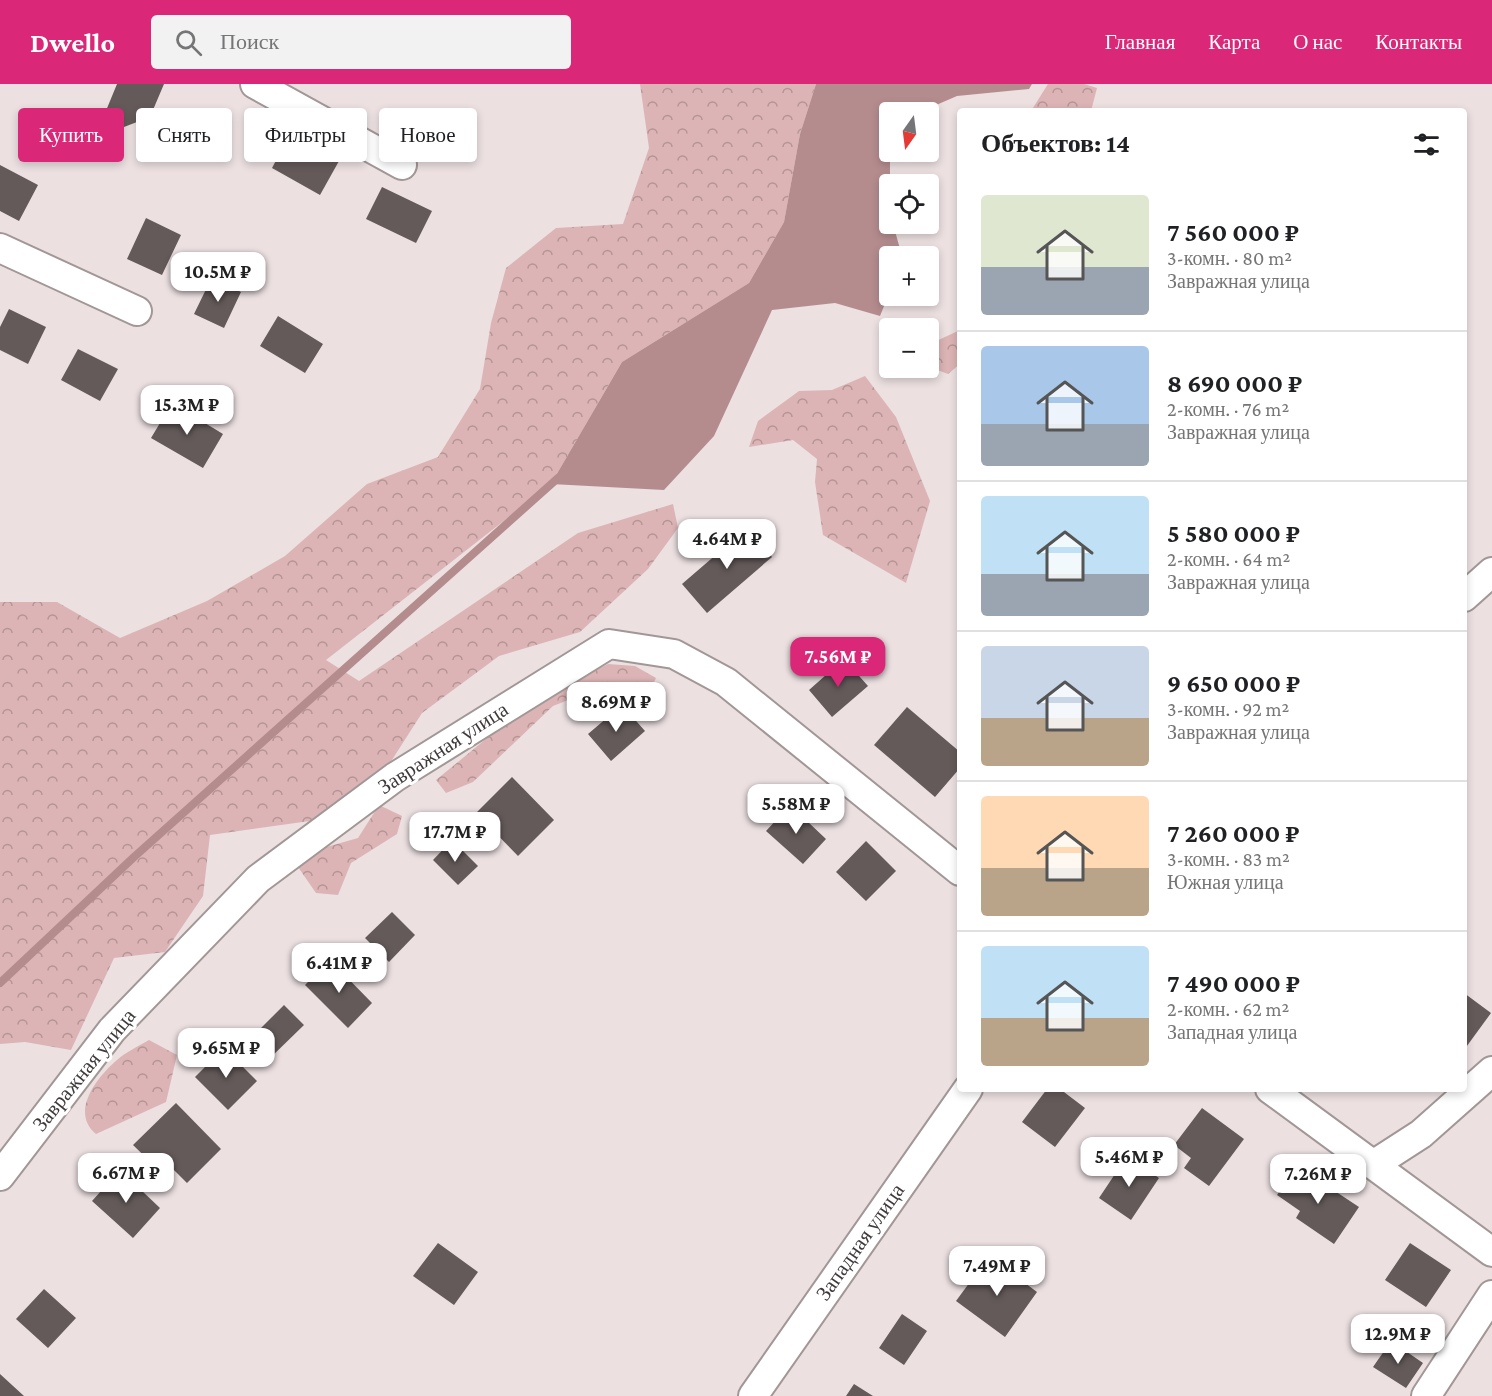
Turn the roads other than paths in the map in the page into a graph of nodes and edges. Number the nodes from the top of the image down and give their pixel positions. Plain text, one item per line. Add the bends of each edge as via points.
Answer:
1 (255, 84) edge
2 (402, 165) dead end
3 (0, 248) edge
4 (137, 311) dead end
5 (1492, 572) edge
6 (1467, 594) edge
7 (957, 868) edge
8 (1492, 1071) edge
9 (966, 1092) edge
10 (1274, 1092) edge
11 (1373, 1165) junction
12 (0, 1176) edge
13 (1492, 1252) edge
14 (1492, 1295) edge
15 (753, 1396) edge
16 (1426, 1396) edge

1 - 2 street
3 - 4 street
5 - 6 street
7 - 12 street, Завражная улица via 726,682 674,654 609,644 395,777 258,879 112,1030
8 - 11 street via 1421,1134
9 - 15 street, Западная улица
10 - 11 street
11 - 13 street
14 - 16 street

